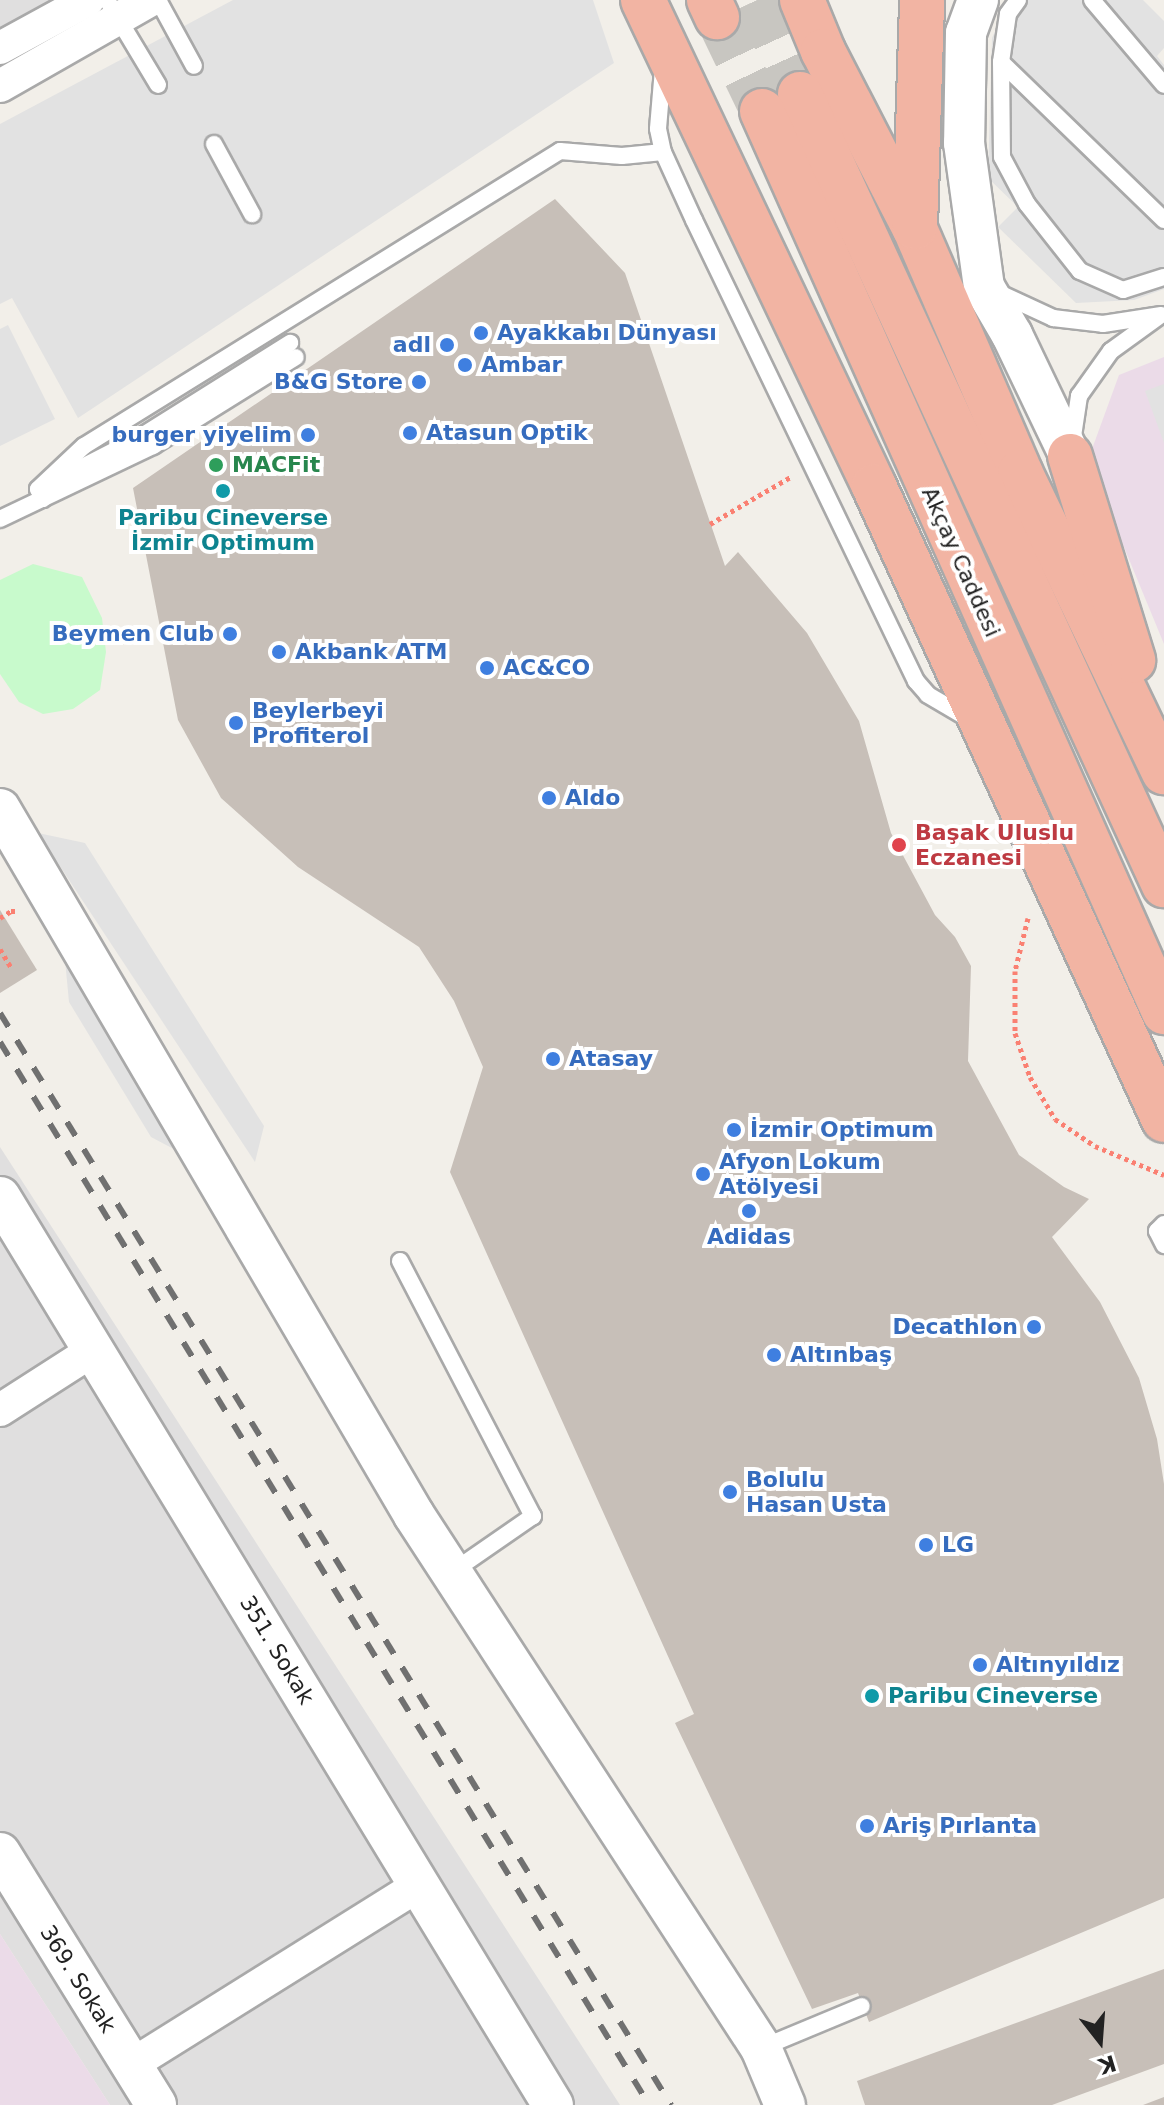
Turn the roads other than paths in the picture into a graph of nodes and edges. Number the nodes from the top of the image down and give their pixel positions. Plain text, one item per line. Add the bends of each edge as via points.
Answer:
1 (88, 0) edge
2 (151, 0) edge
3 (158, 0) edge
4 (643, 0) edge
5 (922, 0) edge
6 (978, 0) edge
7 (1018, 0) edge
8 (1092, 0) edge
9 (806, 3) edge
10 (113, 8) edge
11 (0, 48) edge
12 (666, 55) junction
13 (1001, 62) junction
14 (194, 66) dead end
15 (1164, 84) edge
16 (158, 85) dead end
17 (0, 86) edge
18 (214, 144) dead end
19 (663, 152) junction
20 (252, 214) dead end
21 (1164, 220) edge
22 (915, 229) junction
23 (1164, 277) edge
24 (965, 294) junction
25 (1162, 315) edge
26 (293, 350) dead end
27 (1070, 456) junction
28 (40, 494) junction
29 (0, 507) edge
30 (0, 519) edge
31 (982, 724) junction
32 (1160, 764) edge
33 (0, 809) edge
34 (1164, 885) edge
35 (1164, 1012) edge
36 (1164, 1120) edge
37 (0, 1197) edge
38 (1164, 1224) edge
39 (1164, 1245) edge
40 (400, 1261) dead end
41 (95, 1349) junction
42 (0, 1410) edge
43 (452, 1572) junction
44 (0, 1853) edge
45 (419, 1885) junction
46 (862, 2006) dead end
47 (761, 2048) junction
48 (131, 2065) junction
49 (788, 2098) edge
50 (156, 2105) edge
51 (553, 2105) edge

1 - 11 street
2 - 10 street
3 - 14 lane
4 - 12 highway
5 - 22 highway
6 - 24 street via 966,33
7 - 13 lane via 1008,14
8 - 15 lane
9 - 22 highway via 823,51
10 - 16 lane
10 - 17 street
12 - 19 lane via 658,129
12 - 31 highway
13 - 21 lane
13 - 23 lane via 1002,157 1027,204 1080,271 1123,290
18 - 20 lane
19 - 28 lane via 622,156 560,151 84,446
19 - 31 lane via 916,681 946,707
22 - 24 highway
24 - 25 lane via 1053,318 1103,324
24 - 27 street via 1012,335
24 - 32 highway via 1020,472
25 - 27 lane via 1111,351 1079,396
26 - 28 lane via 153,446
27 - 32 highway via 1121,614
28 - 29 lane
28 - 30 lane
31 - 36 highway
33 - 43 street via 263,1262
34 - 35 highway, Akçay Caddesi via 781,102
37 - 41 street, 351. Sokak
38 - 39 lane via 1157,1231
40 - 43 lane via 533,1516
41 - 42 street
41 - 45 street, 351. Sokak
43 - 47 street
44 - 48 street, 369. Sokak
45 - 48 street
45 - 51 street, 351. Sokak
46 - 47 lane
47 - 49 street
48 - 50 street, 369. Sokak

